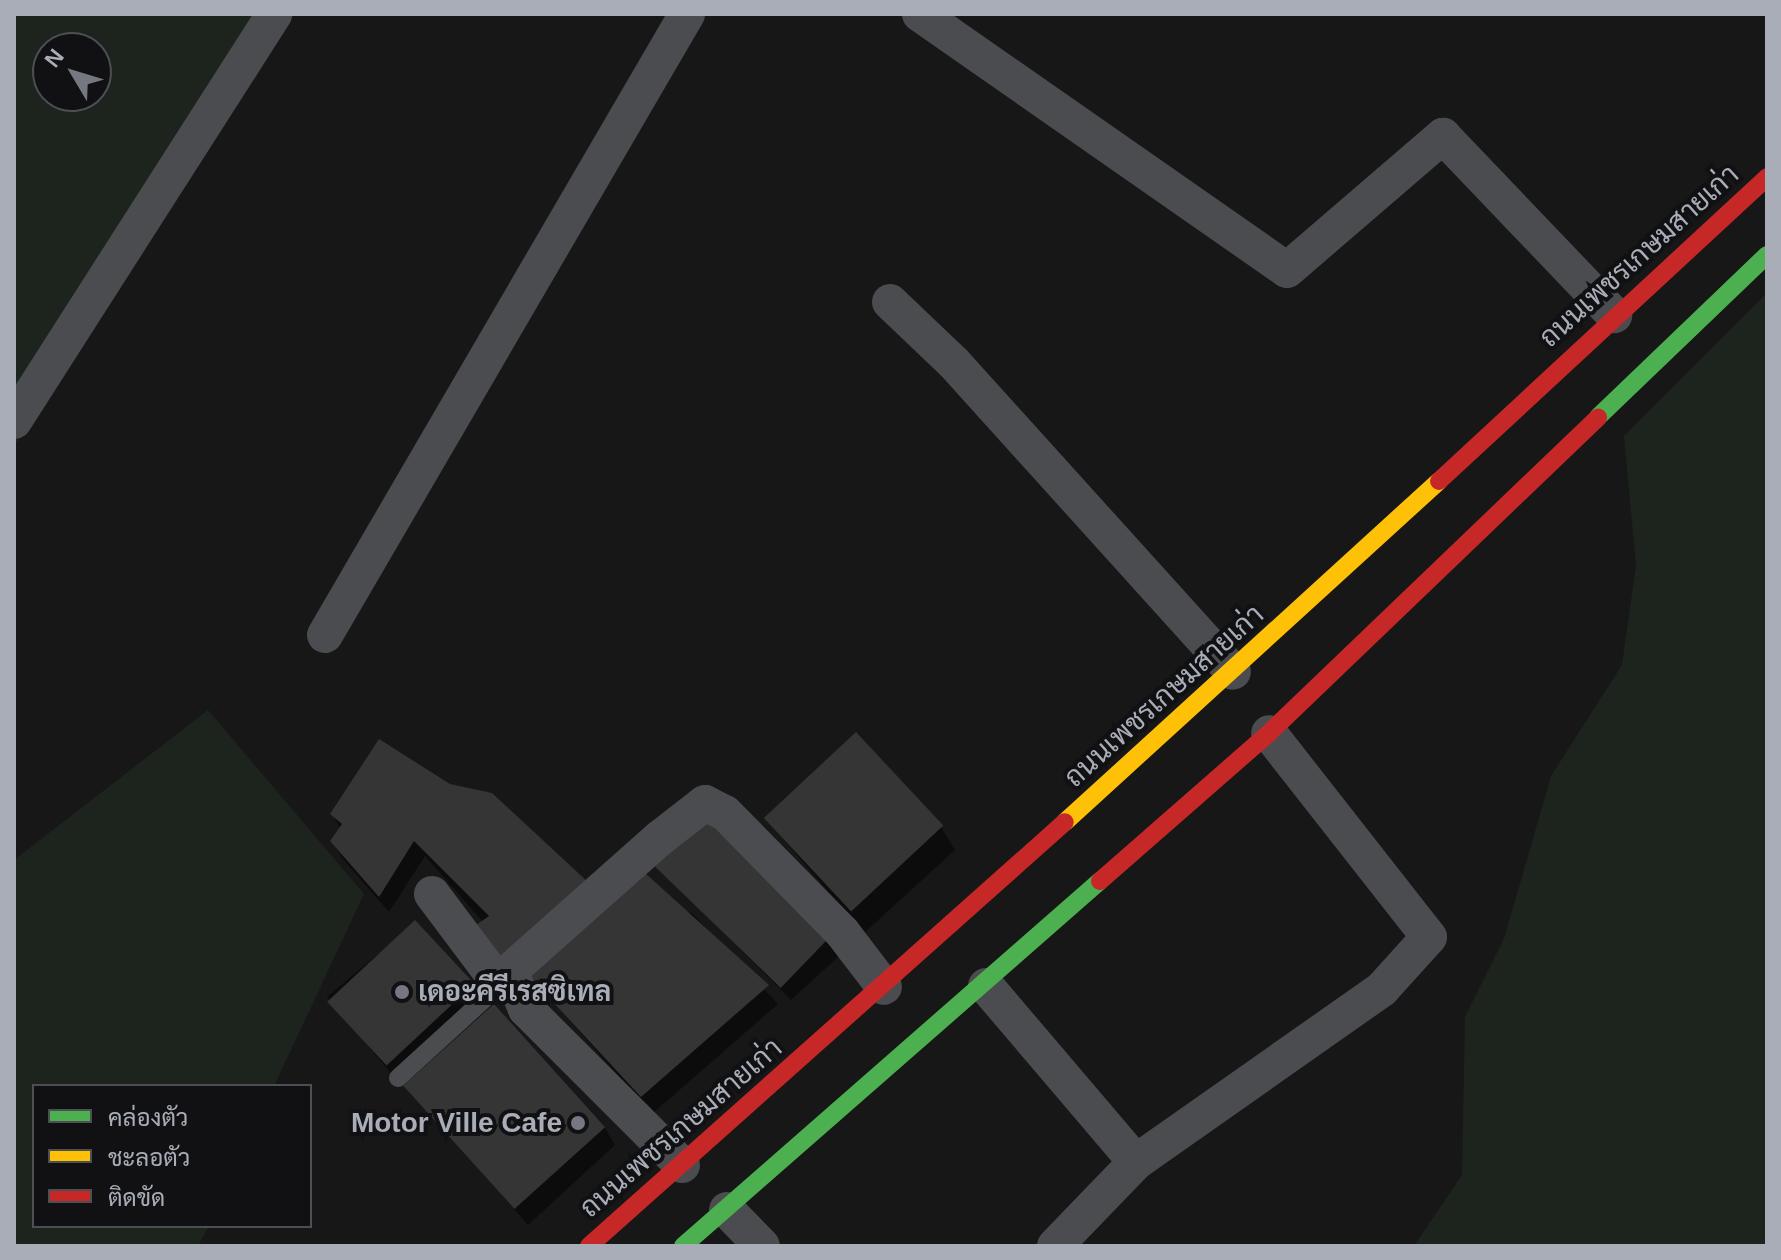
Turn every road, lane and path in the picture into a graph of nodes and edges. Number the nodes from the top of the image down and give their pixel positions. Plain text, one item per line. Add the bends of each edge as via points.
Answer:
1 (274, 14) edge
2 (687, 14) edge
3 (920, 14) edge
4 (1767, 177) edge
5 (1767, 255) edge
6 (890, 302) dead end
7 (1614, 315) junction
8 (14, 421) edge
9 (325, 635) dead end
10 (1233, 672) junction
11 (1269, 733) junction
12 (432, 894) dead end
13 (508, 984) junction
14 (986, 986) junction
15 (884, 987) junction
16 (398, 1078) dead end
17 (1136, 1162) junction
18 (682, 1165) junction
19 (727, 1210) junction
20 (589, 1246) edge
21 (683, 1246) edge
22 (762, 1246) edge
23 (1055, 1246) edge

1 - 8 street
2 - 9 street
3 - 7 street via 1287,270 1443,136
4 - 7 main road, ถนนเพชรเกษมสายเก่า
5 - 11 main road
6 - 10 street via 954,363
7 - 10 main road, ถนนเพชรเกษมสายเก่า
10 - 15 main road, ถนนเพชรเกษมสายเก่า
11 - 14 main road
11 - 17 street via 1429,937 1382,989
12 - 13 street
13 - 15 street via 510,971 705,803 725,813 842,932
13 - 16 lane
13 - 18 street
14 - 17 street
14 - 19 main road
15 - 18 main road, ถนนเพชรเกษมสายเก่า
17 - 23 street
18 - 20 main road, ถนนเพชรเกษมสายเก่า
19 - 21 main road
19 - 22 street

